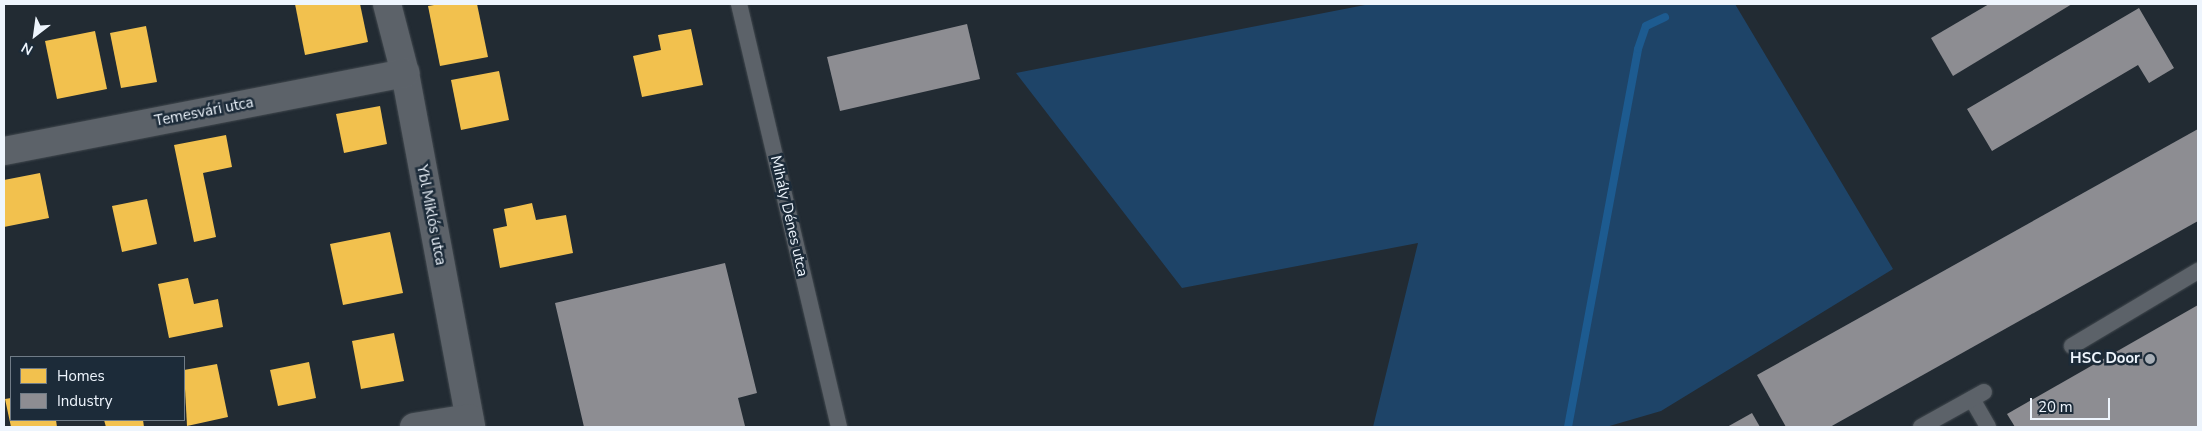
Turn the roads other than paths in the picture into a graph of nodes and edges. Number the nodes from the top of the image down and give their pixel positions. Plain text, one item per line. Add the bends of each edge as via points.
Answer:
1 (387, 4) edge
2 (738, 4) edge
3 (405, 73) junction
4 (4, 152) edge
5 (2198, 271) edge
6 (2072, 346) dead end
7 (470, 422) edge
8 (414, 427) edge
9 (839, 427) edge
10 (1921, 427) edge
11 (1988, 427) edge

1 - 3 street, Ybl Miklós utca
2 - 9 lane, Mihály Dénes utca
3 - 4 street, Temesvári utca
3 - 7 street, Ybl Miklós utca
5 - 6 lane
7 - 8 street
10 - 11 lane via 1978,395

